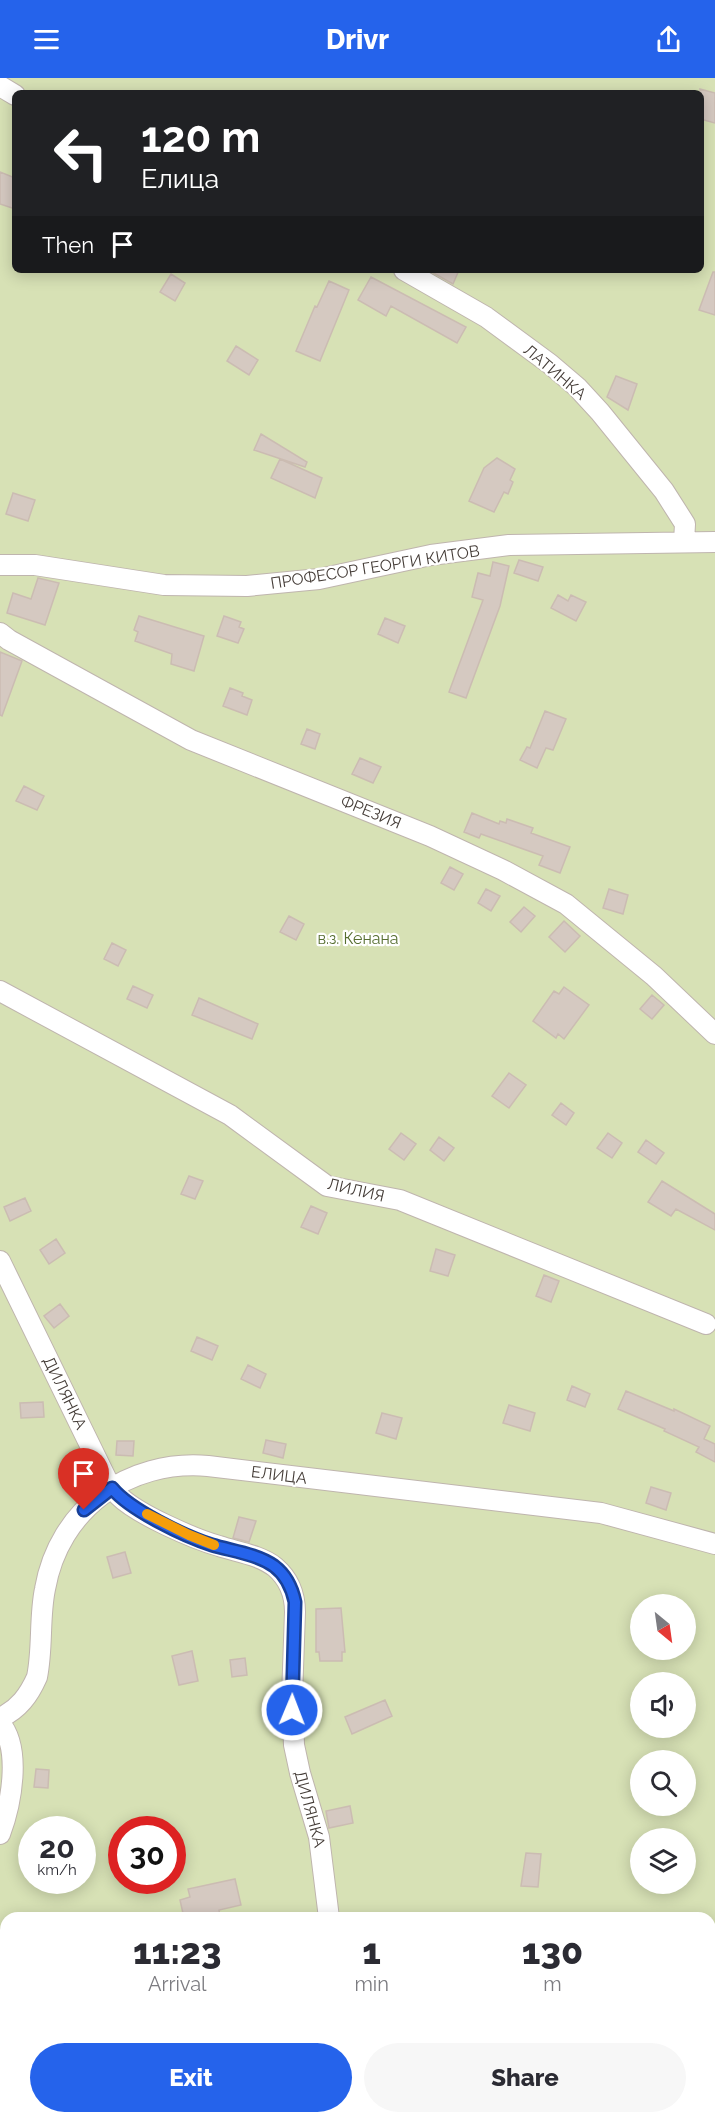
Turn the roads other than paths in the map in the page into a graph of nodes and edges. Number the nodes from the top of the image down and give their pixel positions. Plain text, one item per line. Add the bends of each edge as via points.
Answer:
1 (409, 273) edge
2 (684, 542) junction
3 (715, 542) edge
4 (0, 565) edge
5 (0, 633) edge
6 (0, 991) edge
7 (715, 1034) edge
8 (0, 1261) edge
9 (706, 1324) dead end
10 (112, 1488) junction
11 (715, 1544) edge
12 (0, 1718) edge
13 (0, 1723) edge
14 (0, 1834) edge
15 (328, 1912) edge

1 - 2 street, ЛАТИНКА via 486,317 577,387 664,491 685,524
2 - 3 street, ПРОФЕСОР ГЕОРГИ КИТОВ
2 - 4 street, ПРОФЕСОР ГЕОРГИ КИТОВ via 509,545 431,555 319,579 247,586 164,585 35,564
5 - 7 street, ФРЕЗИЯ via 191,740 430,836 566,904 654,976
6 - 9 street, ЛИЛИЯ via 230,1115 327,1186 400,1200
8 - 10 street, ДИЛЯНКА
10 - 11 street, ЕЛИЦА via 148,1471 200,1465 616,1516
10 - 12 street, ЕЛИЦА via 84,1510 57,1549 44,1592 37,1677 21,1704
10 - 15 street, ДИЛЯНКА via 126,1502 189,1535 267,1563 290,1586 296,1612 294,1745 319,1837
13 - 14 street via 11,1753 12,1782

